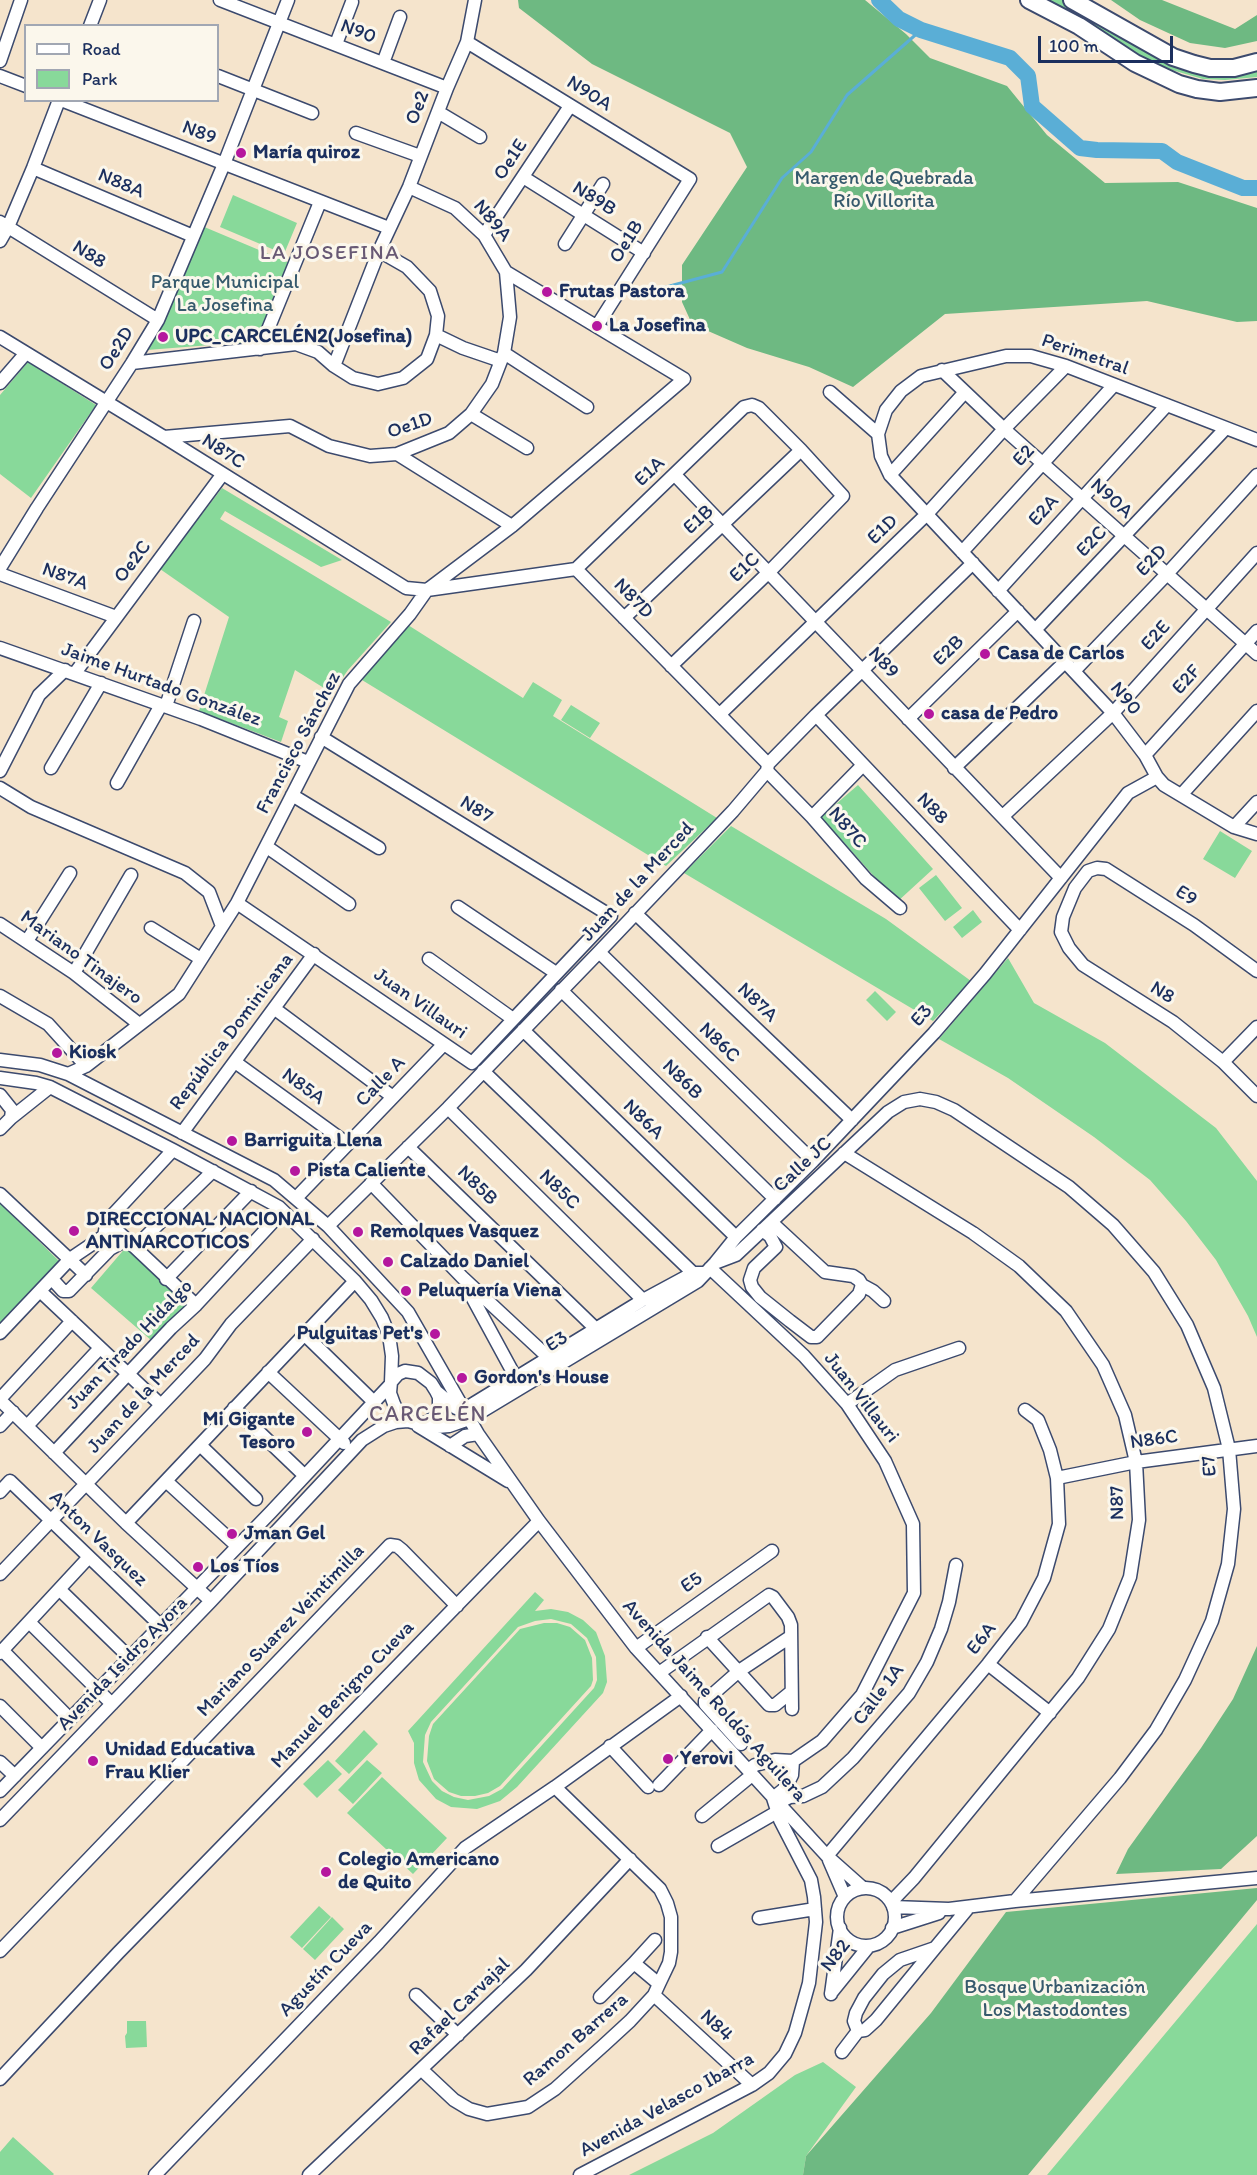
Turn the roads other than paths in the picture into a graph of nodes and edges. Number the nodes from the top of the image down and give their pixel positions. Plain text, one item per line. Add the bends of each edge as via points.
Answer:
1 (21, 0) edge
2 (100, 0) edge
3 (223, 0) edge
4 (288, 0) edge
5 (475, 0) edge
6 (1029, 0) edge
7 (1072, 0) edge
8 (352, 2) dead end
9 (400, 17) dead end
10 (279, 22) junction
11 (91, 24) edge
12 (467, 42) junction
13 (336, 44) junction
14 (0, 62) edge
15 (1257, 62) edge
16 (383, 63) junction
17 (0, 76) edge
18 (219, 76) edge
19 (24, 85) edge
20 (447, 88) junction
21 (1257, 88) edge
22 (253, 89) junction
23 (59, 102) edge
24 (65, 102) edge
25 (570, 106) junction
26 (438, 112) junction
27 (312, 113) dead end
28 (356, 133) dead end
29 (480, 137) dead end
30 (420, 156) junction
31 (224, 164) junction
32 (33, 168) junction
33 (523, 177) junction
34 (690, 180) joint
35 (603, 184) dead end
36 (409, 187) junction
37 (320, 202) junction
38 (584, 215) junction
39 (4, 225) edge
40 (389, 228) junction
41 (193, 236) junction
42 (484, 236) junction
43 (0, 241) edge
44 (565, 244) dead end
45 (379, 251) junction
46 (644, 253) junction
47 (506, 272) junction
48 (158, 320) junction
49 (597, 326) junction
50 (436, 335) junction
51 (0, 337) edge
52 (260, 349) junction
53 (26, 353) junction
54 (503, 357) junction
55 (132, 363) junction
56 (334, 366) junction
57 (1066, 366) junction
58 (942, 370) junction
59 (0, 383) edge
60 (1114, 385) junction
61 (830, 392) dead end
62 (965, 392) junction
63 (106, 402) junction
64 (1167, 405) junction
65 (587, 407) dead end
66 (471, 414) junction
67 (1004, 429) junction
68 (1225, 429) junction
69 (878, 434) junction
70 (164, 437) junction
71 (1257, 440) edge
72 (527, 448) dead end
73 (801, 450) junction
74 (397, 454) junction
75 (1044, 464) junction
76 (222, 475) junction
77 (675, 475) junction
78 (890, 475) junction
79 (1257, 475) edge
80 (1082, 499) junction
81 (927, 514) junction
82 (723, 525) junction
83 (512, 526) junction
84 (1124, 537) junction
85 (962, 552) junction
86 (1257, 553) edge
87 (973, 563) junction
88 (0, 568) edge
89 (576, 569) junction
90 (769, 572) junction
91 (0, 574) edge
92 (1167, 574) junction
93 (427, 590) junction
94 (998, 591) junction
95 (1207, 608) junction
96 (1018, 611) junction
97 (116, 617) junction
98 (624, 618) junction
99 (194, 621) dead end
100 (816, 622) junction
101 (1035, 630) junction
102 (1257, 632) edge
103 (1246, 644) junction
104 (0, 648) edge
105 (1257, 654) edge
106 (671, 666) junction
107 (1069, 666) junction
108 (863, 670) junction
109 (70, 672) junction
110 (101, 682) junction
111 (163, 706) junction
112 (1257, 711) edge
113 (1113, 712) junction
114 (720, 714) junction
115 (816, 715) junction
116 (908, 719) junction
117 (321, 737) junction
118 (1145, 755) junction
119 (308, 762) junction
120 (864, 765) junction
121 (51, 768) dead end
122 (767, 768) junction
123 (954, 768) junction
124 (0, 771) edge
125 (1157, 777) junction
126 (117, 783) dead end
127 (0, 788) edge
128 (1182, 794) junction
129 (292, 795) junction
130 (1257, 802) edge
131 (1003, 816) junction
132 (812, 817) junction
133 (1234, 827) junction
134 (1257, 834) edge
135 (267, 847) junction
136 (379, 848) dead end
137 (70, 873) dead end
138 (131, 875) dead end
139 (1061, 878) junction
140 (237, 903) junction
141 (350, 904) dead end
142 (458, 907) dead end
143 (900, 908) dead end
144 (635, 913) junction
145 (611, 916) joint
146 (1063, 917) joint
147 (0, 924) edge
148 (222, 926) junction
149 (151, 928) dead end
150 (1020, 930) junction
151 (27, 941) junction
152 (599, 952) junction
153 (314, 954) junction
154 (201, 959) junction
155 (429, 959) dead end
156 (1257, 971) edge
157 (74, 973) junction
158 (556, 973) junction
159 (561, 990) junction
160 (0, 996) edge
161 (274, 1009) junction
162 (513, 1019) junction
163 (139, 1024) junction
164 (1257, 1027) edge
165 (523, 1030) junction
166 (443, 1045) junction
167 (0, 1060) edge
168 (235, 1062) junction
169 (1223, 1062) junction
170 (86, 1066) junction
171 (483, 1071) junction
172 (68, 1074) junction
173 (0, 1078) edge
174 (50, 1087) junction
175 (0, 1095) edge
176 (1257, 1096) edge
177 (393, 1097) junction
178 (920, 1099) joint
179 (448, 1108) junction
180 (11, 1118) junction
181 (852, 1120) junction
182 (0, 1130) edge
183 (182, 1133) junction
184 (348, 1144) junction
185 (408, 1147) junction
186 (173, 1150) junction
187 (844, 1153) junction
188 (813, 1161) junction
189 (213, 1171) junction
190 (371, 1183) junction
191 (251, 1191) junction
192 (0, 1194) edge
193 (297, 1197) junction
194 (775, 1199) junction
195 (284, 1211) junction
196 (328, 1226) junction
197 (767, 1226) junction
198 (106, 1227) junction
199 (736, 1237) junction
200 (313, 1239) junction
201 (130, 1244) junction
202 (110, 1249) junction
203 (70, 1259) junction
204 (705, 1269) junction
205 (86, 1275) junction
206 (462, 1276) junction
207 (51, 1279) junction
208 (166, 1279) junction
209 (356, 1281) junction
210 (862, 1285) junction
211 (40, 1292) junction
212 (643, 1300) junction
213 (884, 1301) dead end
214 (196, 1305) junction
215 (72, 1321) junction
216 (596, 1329) junction
217 (0, 1333) edge
218 (304, 1334) junction
219 (100, 1348) junction
220 (959, 1348) dead end
221 (549, 1358) junction
222 (268, 1372) junction
223 (128, 1374) junction
224 (516, 1378) junction
225 (391, 1384) junction
226 (436, 1391) junction
227 (0, 1399) edge
228 (375, 1403) junction
229 (847, 1404) junction
230 (161, 1405) junction
231 (234, 1408) junction
232 (1025, 1410) dead end
233 (13, 1412) junction
234 (466, 1414) junction
235 (415, 1423) junction
236 (0, 1426) edge
237 (27, 1426) junction
238 (478, 1434) junction
239 (339, 1439) junction
240 (200, 1445) junction
241 (450, 1446) junction
242 (1257, 1446) edge
243 (1229, 1449) junction
244 (353, 1450) junction
245 (54, 1453) junction
246 (1136, 1462) junction
247 (304, 1475) junction
248 (1057, 1478) junction
249 (166, 1481) junction
250 (512, 1483) junction
251 (86, 1484) junction
252 (0, 1492) edge
253 (256, 1499) dead end
254 (51, 1521) junction
255 (539, 1521) junction
256 (126, 1523) junction
257 (237, 1546) junction
258 (772, 1551) dead end
259 (89, 1557) junction
260 (956, 1565) dead end
261 (0, 1574) edge
262 (197, 1588) junction
263 (60, 1590) junction
264 (211, 1601) junction
265 (457, 1606) junction
266 (30, 1623) junction
267 (160, 1625) junction
268 (707, 1637) junction
269 (790, 1637) junction
270 (636, 1648) junction
271 (1, 1652) edge
272 (129, 1657) junction
273 (988, 1664) junction
274 (739, 1671) junction
275 (659, 1673) junction
276 (98, 1689) junction
277 (791, 1692) junction
278 (681, 1696) junction
279 (112, 1704) junction
280 (0, 1706) edge
281 (792, 1709) dead end
282 (1050, 1713) junction
283 (70, 1719) junction
284 (712, 1730) junction
285 (741, 1744) dead end
286 (610, 1746) junction
287 (42, 1748) junction
288 (793, 1761) junction
289 (0, 1762) edge
290 (750, 1773) junction
291 (15, 1776) junction
292 (555, 1787) junction
293 (0, 1791) edge
294 (776, 1805) junction
295 (702, 1816) dead end
296 (0, 1820) edge
297 (718, 1846) dead end
298 (827, 1856) junction
299 (630, 1859) junction
300 (1257, 1878) edge
301 (863, 1888) junction
302 (845, 1897) junction
303 (1015, 1901) junction
304 (892, 1905) junction
305 (969, 1907) junction
306 (815, 1909) junction
307 (948, 1909) junction
308 (759, 1918) dead end
309 (840, 1928) junction
310 (892, 1929) junction
311 (655, 1940) dead end
312 (869, 1946) junction
313 (935, 1948) junction
314 (0, 1951) edge
315 (634, 1963) junction
316 (657, 1989) junction
317 (417, 1995) dead end
318 (600, 1997) dead end
319 (858, 2031) junction
320 (458, 2035) junction
321 (842, 2052) dead end
322 (422, 2070) junction
323 (0, 2079) edge
324 (752, 2085) junction
325 (155, 2175) edge
326 (309, 2175) edge
327 (580, 2175) edge

1 - 14 street
2 - 11 street
3 - 10 street, N90
4 - 10 street, Oe2D
5 - 12 street, Oe2
6 - 21 main road via 1179,84 1220,92
7 - 15 main road via 1166,53 1194,64 1234,68
8 - 13 street
9 - 16 street
10 - 13 street, N90
10 - 22 street, Oe2D
12 - 20 street, Oe2
12 - 25 street, N90A
13 - 16 street, N90
16 - 20 street, N90
17 - 19 street
18 - 22 street
20 - 26 street, Oe2
22 - 27 street
22 - 31 street, Oe2D
23 - 32 street
24 - 31 street, N89
25 - 33 street, Oe1E
25 - 34 street, N90A
26 - 29 street
26 - 30 street, Oe2
28 - 30 street
30 - 36 street, Oe2
31 - 37 street, N89
31 - 41 street, Oe2D
32 - 39 street
32 - 41 street, N88A
33 - 38 street, N89B
33 - 42 street, Oe1E
34 - 46 street, Oe1B
35 - 38 street
36 - 40 street, Oe2
36 - 42 street, N89A via 455,208
37 - 40 street, N89
37 - 52 street
38 - 44 street
38 - 46 street, N89B
39 - 43 street
39 - 48 street, N88
40 - 45 street, Oe2
41 - 48 street, Oe2D
42 - 47 street, N89A
45 - 50 street via 407,267 430,291 438,316
45 - 56 street, Oe2
46 - 49 street, Oe1B
47 - 49 street, N89A
47 - 54 street, N89A via 510,317
48 - 55 street, Oe2D
49 - 83 street, Francisco Sánchez via 684,378
50 - 54 street via 463,348
50 - 56 street via 427,359 403,378 378,384 353,378
51 - 53 street, N87C
52 - 55 street
52 - 56 street via 302,345
53 - 59 street
53 - 63 street, N87C
54 - 65 street
54 - 66 street, Oe1D via 492,384
55 - 63 street, Oe2D
57 - 58 street, Perimetral via 1031,356 1006,356
57 - 60 street, Perimetral
57 - 67 street, E1D
58 - 62 street, N90A
58 - 69 street, Perimetral via 921,376 901,392 886,410
60 - 64 street, Perimetral
60 - 75 street, E2
61 - 69 street
62 - 67 street, N90A
62 - 78 street
63 - 70 street, N87C
63 - 88 street, Oe2D
64 - 68 street, Perimetral
64 - 80 street, E2A
66 - 72 street
66 - 74 street, Oe1D via 449,433
67 - 75 street, N90A
67 - 81 street, E1D
68 - 71 street, Perimetral
68 - 84 street, E2C
69 - 78 street via 881,456
70 - 74 street, Oe1D via 291,426 329,446 370,456
70 - 76 street, N87C
73 - 77 street, E1A via 752,405 744,407
73 - 82 street, E1B
73 - 90 street, E1C via 843,496
74 - 83 street
75 - 80 street, N90A
75 - 85 street, E2
76 - 93 street, N87C via 406,588
76 - 97 street, Oe2C
77 - 82 street, N89
77 - 89 street, E1A
78 - 81 street
79 - 92 street, E2D
80 - 84 street, N90A
80 - 94 street, E2A
81 - 85 street, N90
81 - 100 street, E1D
82 - 90 street, N89
82 - 98 street, E1B
83 - 93 street, Francisco Sánchez
84 - 92 street, N90A
84 - 101 street, E2C
85 - 87 street, N90
86 - 95 street, E2E
87 - 94 street, N90
87 - 108 street, Juan de la Merced
89 - 93 street
89 - 98 street, N87D
90 - 100 street, N89
90 - 106 street, E1C
91 - 97 street, N87A
92 - 95 street, N90A
92 - 107 street, E2D
93 - 117 street, Francisco Sánchez via 350,684
94 - 96 street, N90
95 - 103 street, N90A
95 - 113 street, E2E
96 - 101 street, N90
96 - 116 street, E2B
97 - 109 street, Oe2C
98 - 106 street, N87D
99 - 111 street
100 - 108 street, N89
100 - 114 street, E1D
101 - 107 street, N90
102 - 103 street, E2F
103 - 105 street, N90A
103 - 118 street, E2F
104 - 109 street, Jaime Hurtado González
106 - 114 street, N87D
107 - 113 street, N90
107 - 123 street, E2D
108 - 115 street, Juan de la Merced
108 - 116 street, N89
109 - 110 street, Jaime Hurtado González
109 - 124 street, Oe2C via 39,695
110 - 111 street, Jaime Hurtado González
110 - 121 street
111 - 119 street, Jaime Hurtado González
111 - 126 street
112 - 128 street
113 - 118 street, N90
113 - 131 street, E2E
114 - 122 street, N87D
115 - 120 street, N88
115 - 122 street, Juan de la Merced
116 - 123 street, N89
117 - 119 street, Francisco Sánchez
117 - 145 street, N87
118 - 125 street, N90
119 - 129 street, Francisco Sánchez
120 - 132 street
120 - 150 street, N88
122 - 132 street, N87C
122 - 144 street, Juan de la Merced via 737,806
123 - 131 street, N89
125 - 128 street, N90
125 - 139 street, E3 via 1128,793
127 - 148 street via 31,807 185,873 209,892
128 - 133 street, N90
129 - 135 street, Francisco Sánchez
129 - 136 street
130 - 133 street
131 - 139 street, N89
132 - 143 street, N87C via 866,879
133 - 134 street, N90
135 - 140 street, Francisco Sánchez
135 - 141 street
137 - 151 street
138 - 157 street
139 - 150 street, E3
140 - 148 street, Francisco Sánchez
140 - 153 street, Juan Villauri
142 - 158 street
144 - 152 street, Juan de la Merced
144 - 181 street, N87A
145 - 158 street, Juan Villauri
146 - 156 street, E9 via 1075,888 1088,871 1106,869
146 - 169 street, N8 via 1061,932 1083,965 1173,1022
147 - 151 street, Mariano Tinajero
148 - 154 street, Francisco Sánchez
149 - 154 street
150 - 181 street, E3 via 934,1033 893,1069
151 - 157 street, Mariano Tinajero
152 - 159 street, Juan de la Merced
152 - 188 street, N86C
153 - 161 street, República Dominicana
153 - 166 street, Juan Villauri
154 - 163 street, Francisco Sánchez via 179,994
155 - 162 street
157 - 163 street, Mariano Tinajero
158 - 162 street, Juan Villauri
159 - 165 street, Juan de la Merced
159 - 194 street, N86B
160 - 170 street via 48,1024
161 - 168 street, República Dominicana
161 - 177 street
162 - 166 street, Juan Villauri via 472,1064
163 - 170 street, Francisco Sánchez
164 - 169 street
165 - 171 street, Juan de la Merced
165 - 199 street, N86A
166 - 177 street, Calle A
167 - 172 street via 40,1065
168 - 183 street, República Dominicana
168 - 184 street, N85A
169 - 176 street, N8
170 - 172 street, Francisco Sánchez
171 - 179 street, Juan de la Merced
171 - 204 street, Juan Villauri
172 - 183 street
173 - 174 street
174 - 180 street
174 - 186 street
175 - 180 street via 12,1110
177 - 184 street, Calle A
178 - 187 street, Calle JC via 904,1102 888,1112
178 - 243 street, E7 via 954,1110 1070,1187 1113,1225 1154,1272 1187,1325 1214,1388
179 - 185 street, Juan de la Merced
179 - 212 street, N85C
180 - 182 street
181 - 188 street, E3
183 - 193 street via 274,1180
184 - 193 street, Calle A
185 - 190 street, Juan de la Merced
185 - 216 street, N85B
186 - 189 street
186 - 198 street
187 - 197 street, Calle JC
187 - 246 street, N87 via 982,1239 1019,1266 1066,1311 1103,1365 1125,1415
188 - 194 street, E3
189 - 191 street
189 - 201 street
190 - 196 street, Juan de la Merced
190 - 206 street
191 - 195 street
191 - 208 street
192 - 203 street
193 - 196 street
194 - 199 street, E3
195 - 200 street
195 - 214 street, Juan Tirado Hidalgo
196 - 234 street via 408,1312
197 - 204 street, Calle JC via 736,1255
197 - 210 street via 825,1272 853,1276
197 - 210 street via 777,1247 754,1268 752,1287 811,1337 823,1332 859,1294
198 - 201 street
198 - 202 street
198 - 203 street via 93,1245
199 - 204 street, E3
200 - 209 street
200 - 230 street, Juan de la Merced via 231,1324 211,1353
201 - 202 street
201 - 208 street
202 - 205 street
203 - 205 street
203 - 207 street
204 - 212 street, E3
204 - 229 street, Juan Villauri via 804,1356
204 - 234 street, E3 via 698,1281
205 - 207 street via 66,1292
206 - 221 street
206 - 224 street
207 - 211 street
208 - 214 street
209 - 218 street
209 - 225 street via 382,1317 389,1335
210 - 213 street
211 - 215 street
211 - 217 street
212 - 216 street, E3
214 - 223 street, Juan Tirado Hidalgo
215 - 219 street
215 - 227 street
216 - 221 street, E3
218 - 222 street
218 - 228 street
219 - 223 street
219 - 237 street
220 - 229 street via 895,1370
221 - 224 street, E3
222 - 231 street
222 - 239 street
223 - 230 street
223 - 245 street, Juan Tirado Hidalgo
224 - 234 street, E3
225 - 226 street via 398,1374 412,1371
225 - 228 street, Avenida Isidro Ayora
225 - 235 street via 394,1404
226 - 234 street
226 - 235 street via 438,1412 432,1419
227 - 233 street
228 - 239 street, Avenida Isidro Ayora
229 - 288 street, Juan Villauri via 885,1461 913,1524 914,1593 862,1695 822,1741
230 - 251 street, Juan de la Merced
231 - 240 street
231 - 247 street
232 - 248 street, E6A via 1038,1420
233 - 236 street
233 - 237 street
234 - 235 street, E3 via 449,1426
234 - 238 street, Avenida Jaime Roldós Aguilera
235 - 241 street
235 - 244 street, Avenida Isidro Ayora via 384,1425
237 - 245 street
238 - 241 street via 465,1436
238 - 250 street, Avenida Jaime Roldós Aguilera
239 - 244 street
239 - 247 street, Avenida Isidro Ayora
240 - 249 street
240 - 253 street
241 - 250 street
242 - 243 street, N86C
243 - 246 street, N86C
243 - 303 street, E7 via 1234,1509 1228,1564 1212,1621 1185,1680 1156,1730 1126,1770
244 - 264 street, Avenida Isidro Ayora
245 - 251 street
246 - 248 street, N86C
246 - 282 street, N87 via 1140,1520 1130,1577 1109,1629
247 - 257 street, Avenida Isidro Ayora
248 - 273 street, E6A via 1059,1524 1044,1578 1021,1622
249 - 256 street
249 - 257 street
250 - 255 street, Avenida Jaime Roldós Aguilera
251 - 254 street, Juan de la Merced
251 - 256 street
252 - 254 street, Anton Vasquez via 9,1481
254 - 259 street, Anton Vasquez
254 - 261 street, Juan de la Merced
255 - 265 street, Manuel Benigno Cueva
255 - 270 street, Avenida Jaime Roldós Aguilera
256 - 262 street
257 - 262 street, Avenida Isidro Ayora
258 - 270 street, E5
259 - 263 street
259 - 267 street, Anton Vasquez
260 - 294 street, Calle 1A via 941,1629 909,1693 853,1758 822,1787
262 - 264 street
262 - 267 street, Avenida Isidro Ayora
263 - 266 street
263 - 272 street
264 - 279 street, Avenida Isidro Ayora
265 - 314 street, Mariano Suarez Veintimilla via 402,1550 390,1545
265 - 323 street, Manuel Benigno Cueva
266 - 271 street
266 - 276 street
267 - 272 street, Avenida Isidro Ayora
268 - 269 street via 769,1594 790,1620
268 - 274 street
268 - 275 street
269 - 274 street
269 - 277 street
270 - 275 street, Avenida Jaime Roldós Aguilera
271 - 283 street
272 - 276 street, Avenida Isidro Ayora
273 - 282 street
273 - 298 street, E6A
274 - 277 street via 769,1705 775,1705
274 - 285 street via 705,1704
275 - 278 street, Avenida Jaime Roldós Aguilera
276 - 279 street
276 - 283 street, Avenida Isidro Ayora
277 - 281 street
278 - 284 street, Avenida Jaime Roldós Aguilera
278 - 286 street, Agustín Cueva
279 - 296 street, Avenida Isidro Ayora
280 - 287 street
282 - 304 street, N87
283 - 287 street, Avenida Isidro Ayora
284 - 286 street via 654,1786
284 - 290 street, Avenida Jaime Roldós Aguilera
286 - 292 street, Agustín Cueva
287 - 291 street, Avenida Isidro Ayora
288 - 290 street via 755,1765
288 - 294 street via 792,1775
289 - 291 street
290 - 294 street, Avenida Jaime Roldós Aguilera
290 - 295 street
291 - 293 street, Avenida Isidro Ayora
292 - 299 street, Ramon Barrera
292 - 325 street, Agustín Cueva via 465,1848
294 - 297 street
294 - 298 street, Avenida Jaime Roldós Aguilera
294 - 306 street, Avenida Velasco Ibarra via 811,1880
298 - 301 street, Avenida Jaime Roldós Aguilera
298 - 302 street, Avenida Jaime Roldós Aguilera
299 - 316 street, Ramon Barrera via 660,1890 671,1917 669,1963
299 - 320 street, Rafael Carvajal via 526,1970
300 - 303 street
301 - 302 street
301 - 304 street via 879,1892
302 - 309 street via 837,1915
303 - 305 street
304 - 307 street
304 - 310 street
305 - 307 street
305 - 313 street
306 - 308 street
306 - 324 street, Avenida Velasco Ibarra via 809,1983 795,2033 785,2054
307 - 310 street
309 - 312 street via 855,1943
309 - 312 street, N82 via 831,1994
310 - 312 street via 883,1940
311 - 315 street
313 - 319 street via 871,2025
313 - 319 street via 910,1955 882,1974 856,2013 854,2026
315 - 316 street, N84
315 - 318 street
316 - 322 street, Ramon Barrera via 630,2021 580,2067 528,2107 487,2114 469,2109
316 - 324 street, N84
317 - 320 street
319 - 321 street
320 - 322 street, Rafael Carvajal
322 - 326 street, Rafael Carvajal
324 - 327 street, Avenida Velasco Ibarra

